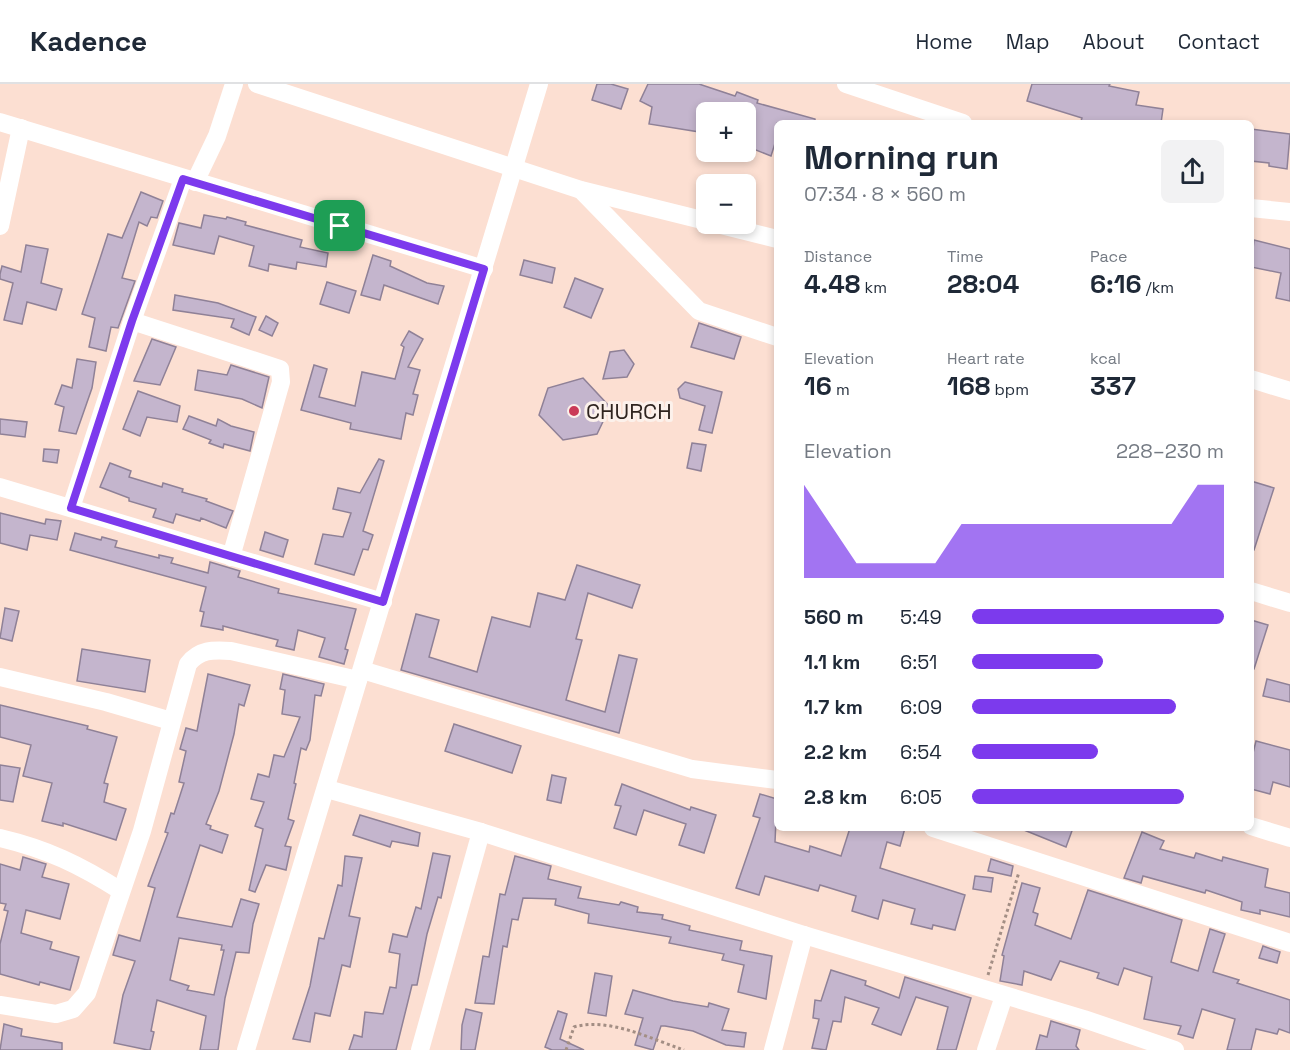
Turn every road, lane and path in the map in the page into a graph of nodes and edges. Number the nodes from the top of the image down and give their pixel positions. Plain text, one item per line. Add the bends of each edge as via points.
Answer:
1 (234, 84) edge
2 (257, 84) edge
3 (539, 84) edge
4 (846, 84) edge
5 (954, 120) edge
6 (0, 122) edge
7 (21, 128) junction
8 (513, 166) junction
9 (189, 180) junction
10 (581, 190) junction
11 (1254, 208) edge
12 (1290, 212) edge
13 (696, 219) edge
14 (0, 226) edge
15 (756, 234) edge
16 (774, 238) edge
17 (484, 269) junction
18 (132, 321) junction
19 (774, 336) edge
20 (1254, 380) edge
21 (1290, 391) edge
22 (0, 487) edge
23 (71, 508) junction
24 (231, 557) junction
25 (1254, 592) edge
26 (383, 602) junction
27 (1290, 603) edge
28 (360, 675) junction
29 (0, 677) edge
30 (171, 720) junction
31 (774, 780) edge
32 (327, 789) junction
33 (1254, 827) edge
34 (944, 831) edge
35 (481, 832) junction
36 (0, 838) edge
37 (1290, 838) edge
38 (1023, 858) junction
39 (121, 891) junction
40 (804, 935) junction
41 (1290, 943) edge
42 (984, 988) junction
43 (1004, 996) junction
44 (0, 1005) edge
45 (1164, 1048) edge
46 (246, 1050) edge
47 (420, 1050) edge
48 (566, 1050) edge
49 (684, 1050) edge
50 (773, 1050) edge
51 (986, 1050) edge

1 - 9 street via 217,136
2 - 8 street
3 - 8 street
4 - 5 street
6 - 7 street
7 - 9 street
7 - 14 street
8 - 10 street
8 - 17 street
9 - 17 street
9 - 18 street
10 - 13 street
10 - 19 street via 699,311
11 - 12 street
15 - 16 street
17 - 26 street
18 - 23 street
18 - 24 street via 274,367 282,374
20 - 21 street
22 - 23 street
23 - 24 street
24 - 26 street
25 - 27 street
26 - 28 street
28 - 30 street via 231,651 203,651 188,663
28 - 31 street via 692,769
28 - 32 street
29 - 30 street
30 - 39 street via 142,831
32 - 35 street
32 - 46 street
33 - 37 street
34 - 38 street
35 - 40 street
35 - 47 street
36 - 39 street via 41,848 74,862
38 - 41 street
38 - 42 path
39 - 44 street via 87,993 73,1010 56,1014
40 - 42 street
40 - 50 street
42 - 43 street
43 - 45 street
43 - 51 street
48 - 49 path via 574,1027 585,1024 603,1024

